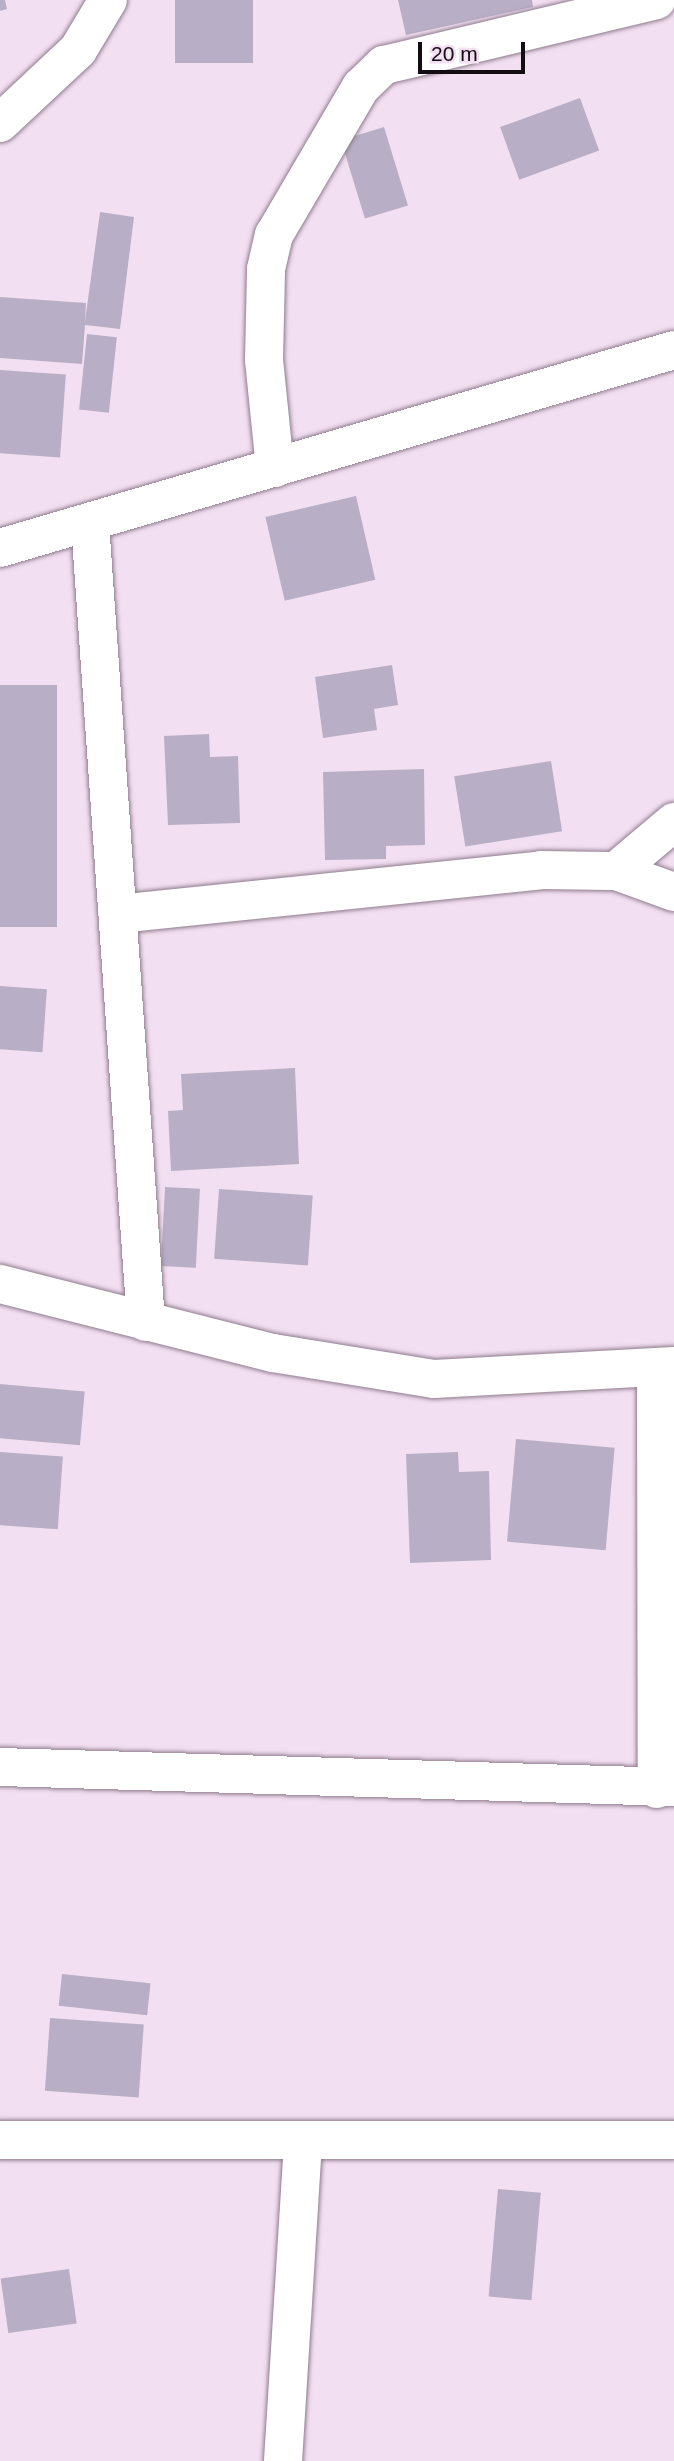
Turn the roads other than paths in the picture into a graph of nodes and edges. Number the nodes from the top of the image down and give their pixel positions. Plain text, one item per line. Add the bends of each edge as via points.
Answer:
1 (108, 0) edge
2 (656, 0) edge
3 (0, 123) edge
4 (674, 350) edge
5 (275, 468) junction
6 (90, 523) junction
7 (0, 548) edge
8 (674, 822) edge
9 (616, 871) junction
10 (674, 892) edge
11 (118, 914) junction
12 (0, 1284) edge
13 (146, 1322) junction
14 (665, 1367) edge
15 (0, 1767) edge
16 (666, 1788) edge
17 (0, 2140) edge
18 (674, 2140) edge
19 (303, 2142) junction
20 (283, 2461) edge

1 - 3 street via 78,50
2 - 5 street via 384,65 361,87 274,235 266,269 264,360
4 - 5 street
5 - 6 street
6 - 7 street
6 - 11 street
8 - 9 street
9 - 10 street
9 - 11 street via 541,870
11 - 13 street
12 - 13 street
13 - 14 street via 273,1353 434,1378
14 - 16 street
15 - 16 street
17 - 19 street
18 - 19 street
19 - 20 street

